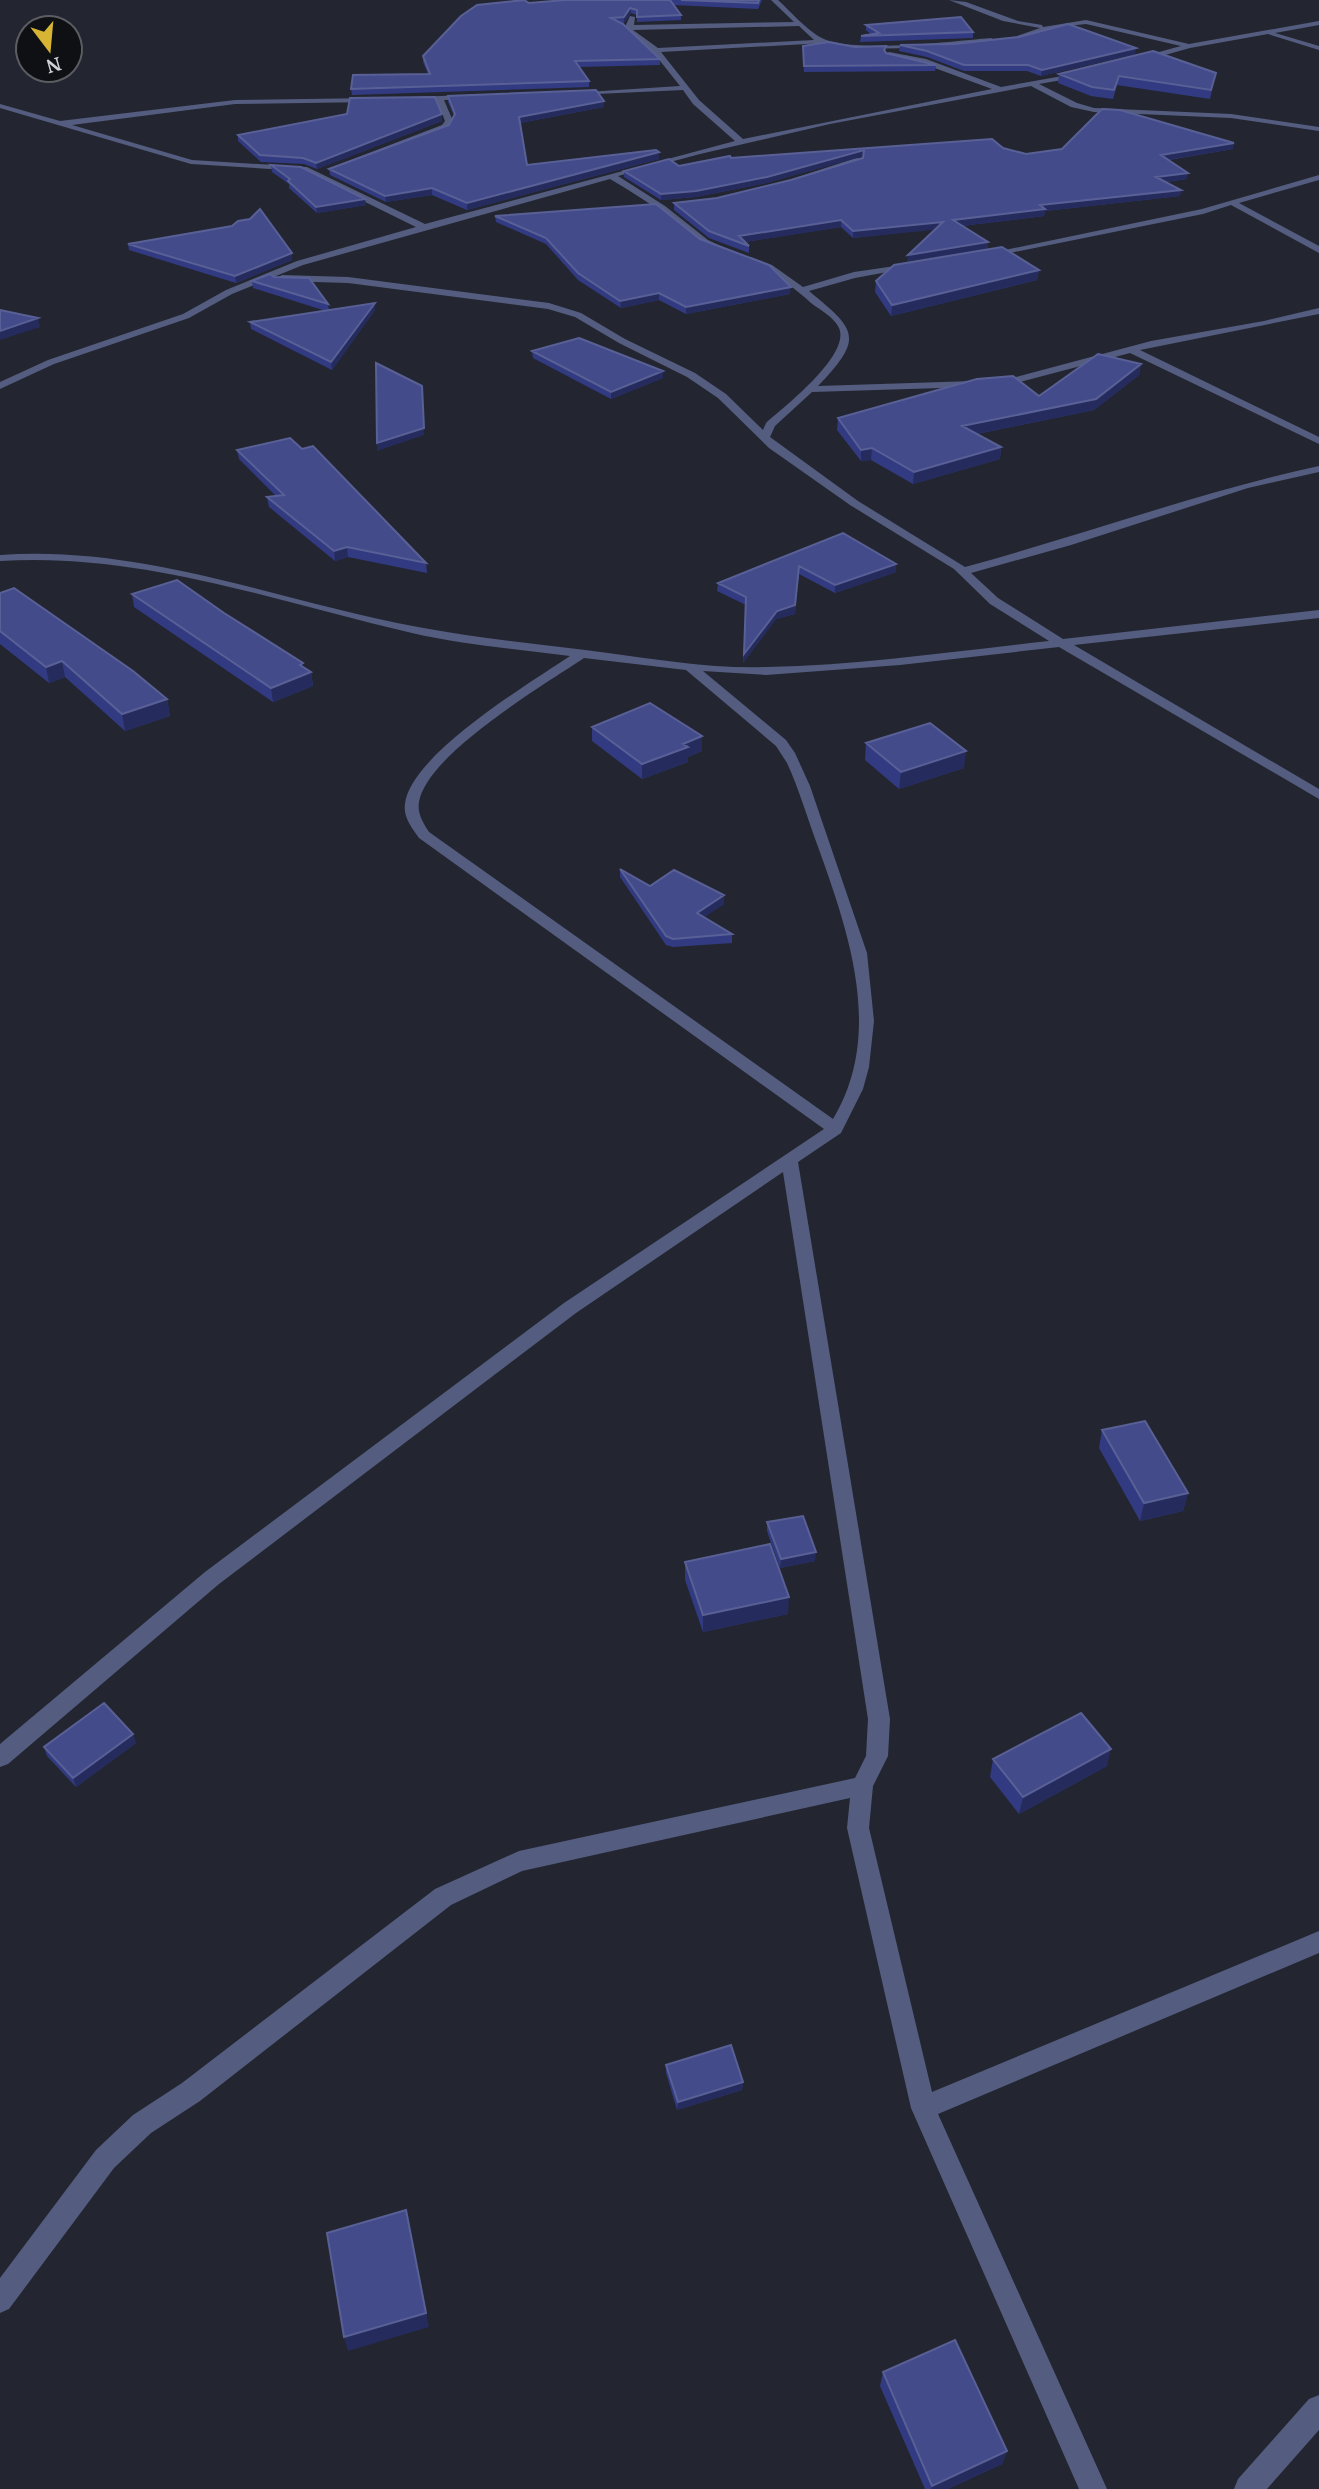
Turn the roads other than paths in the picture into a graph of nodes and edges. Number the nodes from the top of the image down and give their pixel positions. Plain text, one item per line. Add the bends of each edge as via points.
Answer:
1 (774, 0) edge
2 (952, 0) edge
3 (632, 17) edge
4 (1319, 23) edge
5 (801, 24) junction
6 (1057, 25) junction
7 (628, 27) junction
8 (1268, 33) junction
9 (822, 42) junction
10 (953, 43) junction
11 (1189, 46) junction
12 (845, 47) junction
13 (1319, 48) edge
14 (656, 50) junction
15 (923, 61) junction
16 (1124, 64) edge
17 (1087, 73) edge
18 (1033, 84) junction
19 (683, 88) junction
20 (1003, 90) junction
21 (559, 94) edge
22 (479, 97) edge
23 (440, 99) junction
24 (378, 100) edge
25 (404, 100) edge
26 (0, 106) edge
27 (57, 124) junction
28 (1319, 129) edge
29 (741, 142) junction
30 (859, 160) edge
31 (319, 174) junction
32 (612, 176) junction
33 (1319, 177) edge
34 (781, 184) edge
35 (1233, 203) junction
36 (673, 206) edge
37 (649, 208) edge
38 (662, 208) junction
39 (505, 216) edge
40 (455, 219) junction
41 (424, 227) junction
42 (1319, 250) edge
43 (975, 257) edge
44 (916, 266) edge
45 (261, 278) junction
46 (802, 290) junction
47 (1319, 311) edge
48 (1132, 349) junction
49 (0, 386) edge
50 (808, 389) junction
51 (765, 436) junction
52 (1319, 441) edge
53 (1319, 469) edge
54 (0, 558) edge
55 (963, 571) junction
56 (1319, 614) edge
57 (1062, 643) junction
58 (580, 655) junction
59 (690, 667) junction
60 (1319, 795) edge
61 (835, 1129) junction
62 (789, 1158) junction
63 (0, 1757) edge
64 (862, 1786) junction
65 (1319, 1942) edge
66 (922, 2108) junction
67 (0, 2300) edge
68 (1319, 2409) edge
69 (1093, 2489) edge
70 (1248, 2489) edge

1 - 5 street
2 - 6 street via 1015,24
3 - 7 street
4 - 8 street
5 - 7 street
5 - 9 street
6 - 10 street via 1017,38
6 - 11 street via 1097,23
7 - 14 street
8 - 11 street
8 - 13 street
9 - 12 street
9 - 14 street
10 - 12 street
10 - 15 street
11 - 16 street
12 - 15 street
14 - 19 street
15 - 20 street
17 - 18 street
18 - 20 street
18 - 28 street via 1094,110 1231,116
19 - 21 street
19 - 29 street
20 - 29 street
22 - 23 street
23 - 25 street
23 - 31 street via 449,121 445,127
24 - 27 street via 235,102
26 - 27 street
27 - 31 street via 191,162 289,167
29 - 32 street
30 - 34 street
31 - 41 street
32 - 38 street
32 - 40 street
33 - 35 street
35 - 42 street
35 - 43 street
36 - 38 street
37 - 38 street
38 - 46 street via 705,242 773,268
39 - 40 street
40 - 41 street
41 - 45 street
44 - 46 street via 854,275
45 - 49 street via 186,316 51,362
45 - 51 street via 348,279 566,310 691,375 722,396
46 - 50 street via 845,332 845,345 831,367
47 - 48 street
48 - 50 street via 1005,383
48 - 52 street
50 - 51 street
51 - 55 street via 854,503
53 - 55 street via 1245,485 1068,543
54 - 58 street via 93,558 214,580 415,630
55 - 57 street via 994,601
56 - 57 street
57 - 59 street via 823,668
57 - 60 street
58 - 59 street
58 - 61 street via 445,754 422,777 412,800 413,818 424,835
59 - 61 street via 792,756 860,953 866,1020 859,1084 850,1109
61 - 62 street
62 - 63 street via 570,1308 212,1578
62 - 64 street via 879,1719 877,1756
64 - 66 street via 858,1828
64 - 67 street via 519,1861 443,1897 191,2092 142,2124 105,2159
65 - 66 street
66 - 69 street
68 - 70 street

